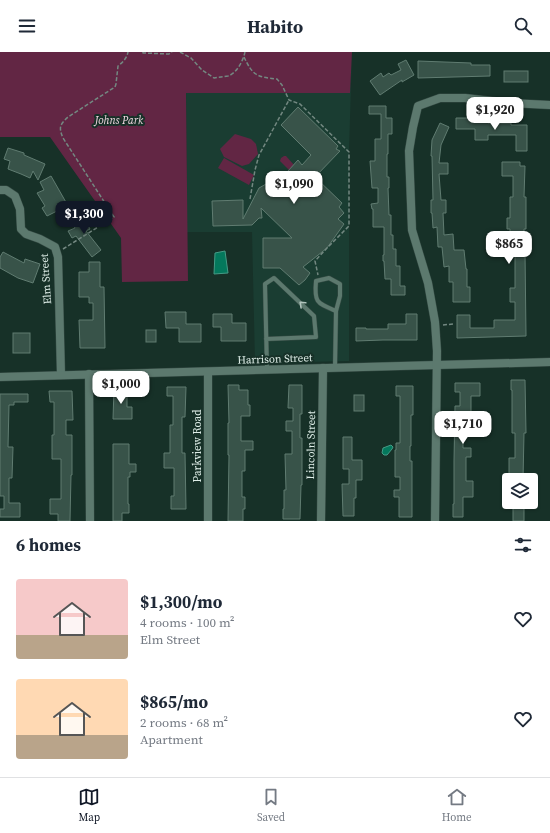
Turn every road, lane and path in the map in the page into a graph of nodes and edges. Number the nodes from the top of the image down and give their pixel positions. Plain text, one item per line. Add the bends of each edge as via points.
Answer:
1 (128, 52) edge
2 (143, 52) edge
3 (172, 52) edge
4 (180, 52) edge
5 (245, 52) edge
6 (244, 57) junction
7 (289, 100) junction
8 (550, 105) edge
9 (0, 190) edge
10 (250, 199) dead end
11 (57, 253) junction
12 (318, 275) dead end
13 (336, 311) junction
14 (453, 324) dead end
15 (435, 326) junction
16 (266, 339) junction
17 (550, 362) edge
18 (437, 365) junction
19 (323, 368) junction
20 (335, 368) junction
21 (267, 370) junction
22 (208, 372) junction
23 (89, 374) junction
24 (61, 375) junction
25 (0, 377) edge
26 (90, 521) edge
27 (208, 521) edge
28 (321, 521) edge
29 (435, 521) edge

1 - 11 path via 128,56 118,66 115,87 68,117 61,123 60,131 114,217
2 - 3 path
4 - 6 path via 214,78 230,76 238,69
5 - 6 path
6 - 7 path via 248,67 255,74 262,78 277,79
7 - 10 path via 259,155
7 - 12 path via 300,104 349,152 349,226 315,261
8 - 15 street via 440,98 418,106 409,151 412,230 428,283
9 - 11 street, Elm Street via 6,190 16,196 20,209 21,229 26,234 55,247
11 - 24 street, Elm Street
13 - 13 lane via 340,284 329,278 316,282 315,295 320,305
13 - 20 lane
14 - 15 path
15 - 18 street
16 -> 16 lane via 316,337 314,316 274,278 265,284
16 - 21 lane
17 - 18 street, Harrison Street
18 - 20 street, Harrison Street
18 - 29 street
19 - 20 street, Harrison Street
19 - 21 street, Harrison Street
19 - 28 street, Lincoln Street
21 - 22 street, Harrison Street
22 - 23 street, Harrison Street
22 - 27 street, Parkview Road
23 - 24 street, Harrison Street
23 - 26 street
24 - 25 street, Harrison Street

